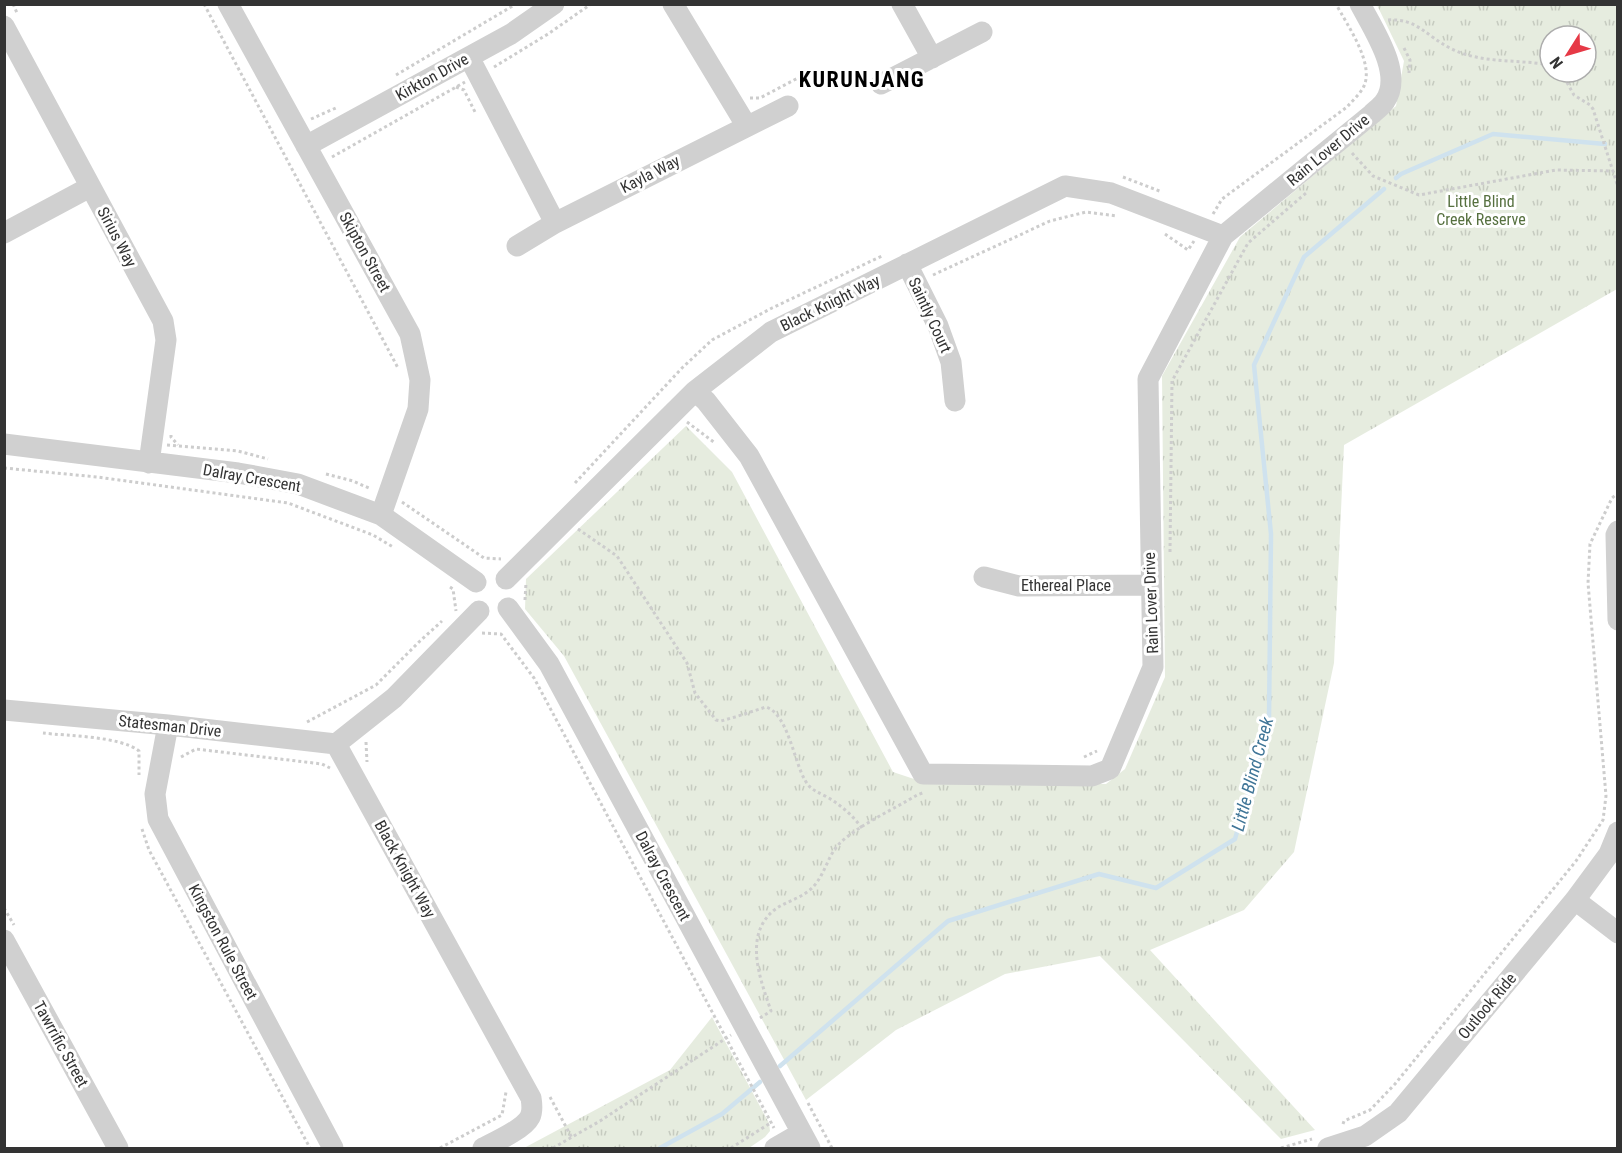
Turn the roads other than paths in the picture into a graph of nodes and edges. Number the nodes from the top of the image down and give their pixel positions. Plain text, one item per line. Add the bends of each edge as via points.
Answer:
1 (228, 4) edge
2 (554, 4) edge
3 (673, 4) edge
4 (902, 4) edge
5 (1360, 4) edge
6 (4, 26) edge
7 (982, 32) dead end
8 (932, 58) junction
9 (473, 66) junction
10 (881, 84) dead end
11 (788, 105) dead end
12 (746, 125) junction
13 (306, 146) junction
14 (90, 187) junction
15 (555, 223) junction
16 (4, 233) edge
17 (1223, 236) junction
18 (517, 246) dead end
19 (911, 273) junction
20 (701, 396) junction
21 (955, 401) dead end
22 (4, 444) edge
23 (149, 463) junction
24 (381, 515) junction
25 (1617, 531) edge
26 (984, 577) dead end
27 (506, 579) junction
28 (476, 582) junction
29 (1150, 585) junction
30 (508, 608) junction
31 (474, 617) junction
32 (1617, 620) edge
33 (4, 710) edge
34 (168, 725) junction
35 (336, 744) junction
36 (1617, 832) edge
37 (1575, 900) junction
38 (1617, 933) edge
39 (4, 940) edge
40 (806, 1141) edge
41 (1325, 1142) edge
42 (779, 1146) edge
43 (118, 1149) edge
44 (333, 1149) edge
45 (483, 1149) edge

1 - 13 street, Skipton Street
2 - 9 street, Kirkton Drive
3 - 12 street
4 - 8 street
5 - 17 street, Rain Lover Drive via 1389,63 1392,86 1385,100
6 - 14 street, Sirius Way
7 - 8 street
8 - 10 street
9 - 13 street, Kirkton Drive
9 - 15 street
11 - 12 street, Kayla Way
12 - 15 street, Kayla Way
13 - 24 street, Skipton Street via 410,334 420,380 418,410
14 - 16 street
14 - 23 street, Sirius Way via 163,321 166,340
15 - 18 street, Kayla Way
17 - 19 street, Black Knight Way via 1111,193 1065,186
17 - 29 street, Rain Lover Drive via 1148,379
19 - 20 street, Black Knight Way via 771,332
19 - 21 street, Saintly Court via 951,362
20 - 27 street, Black Knight Way
20 - 29 street, Rain Lover Drive via 749,456 923,774 1092,776 1110,769 1153,667
22 - 23 street, Dalray Crescent
23 - 24 street, Dalray Crescent via 298,484
24 - 28 street, Dalray Crescent
25 - 32 street
26 - 29 street, Ethereal Place via 1019,586
27 - 28 street via 487,575
27 - 30 street via 512,590
28 - 31 street
30 - 31 street via 498,615
30 - 40 street, Dalray Crescent via 549,664
31 - 35 street via 394,698
33 - 34 street, Statesman Drive
34 - 35 street, Statesman Drive
34 - 44 street, Kingston Rule Street via 155,794 158,819
35 - 45 street, Black Knight Way via 531,1098 530,1117 523,1125
36 - 37 street, Outlook Ride via 1609,854
37 - 38 street
37 - 41 street, Outlook Ride via 1398,1113 1365,1136
39 - 43 street, Tawrrific Street
40 - 42 street

